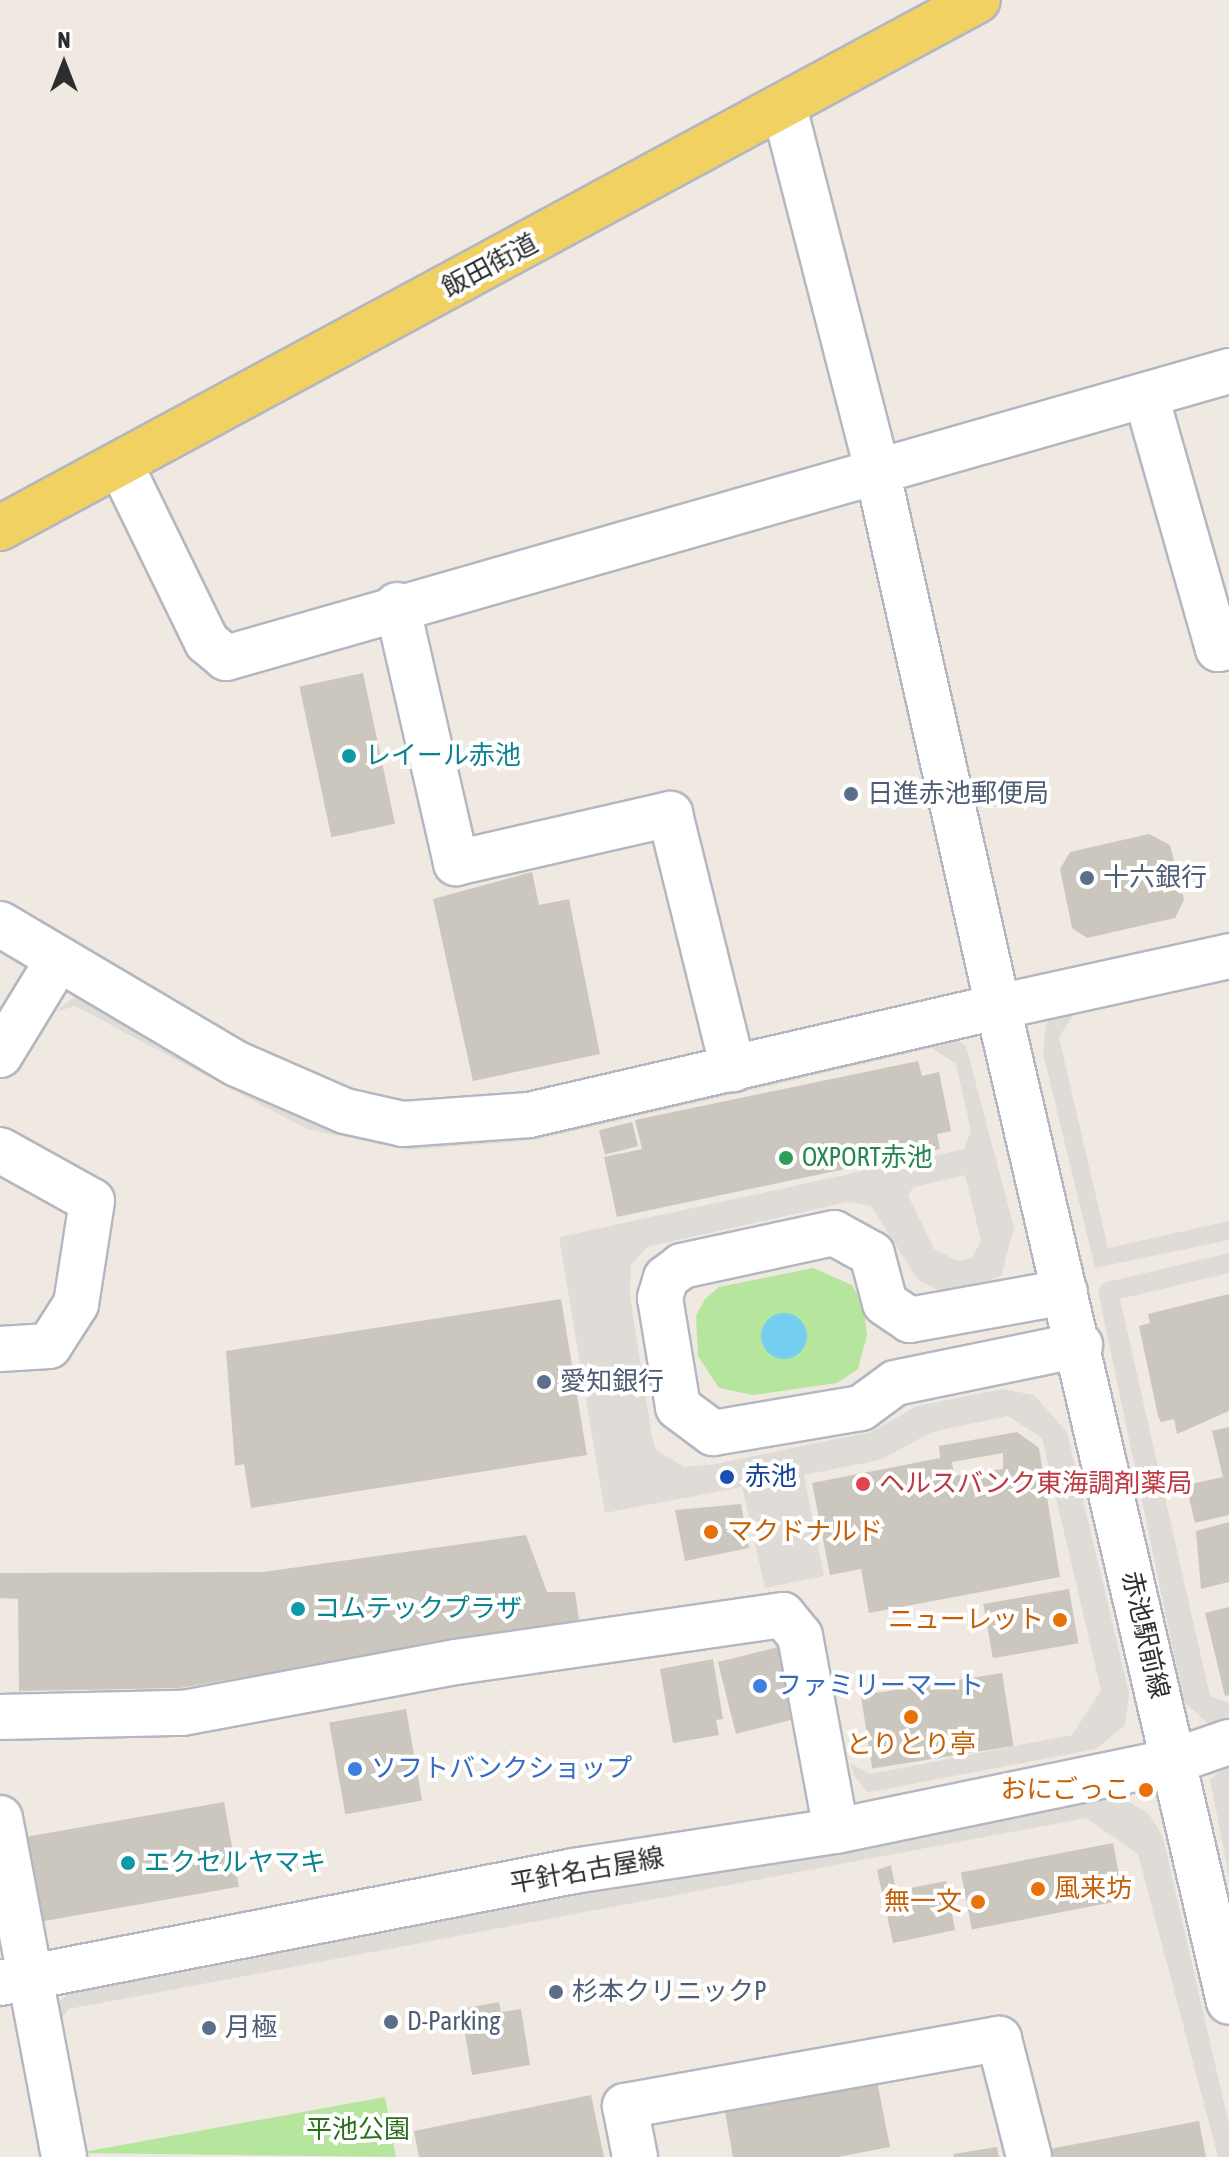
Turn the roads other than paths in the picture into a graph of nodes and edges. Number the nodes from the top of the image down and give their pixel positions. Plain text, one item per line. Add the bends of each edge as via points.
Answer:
1 (978, 0) edge
2 (784, 107) junction
3 (1229, 371) edge
4 (1146, 396) junction
5 (121, 466) junction
6 (877, 470) junction
7 (0, 528) edge
8 (397, 605) junction
9 (1229, 647) edge
10 (0, 924) edge
11 (1229, 956) edge
12 (58, 960) junction
13 (998, 1007) junction
14 (0, 1055) edge
15 (733, 1069) junction
16 (0, 1150) edge
17 (1062, 1280) junction
18 (885, 1303) junction
19 (1080, 1345) junction
20 (0, 1349) edge
21 (895, 1383) junction
22 (0, 1717) edge
23 (1229, 1742) edge
24 (1174, 1761) junction
25 (0, 1818) edge
26 (836, 1831) junction
27 (16, 1980) edge
28 (1229, 2002) edge
29 (64, 2157) edge
30 (635, 2157) edge
31 (1029, 2157) edge

1 - 2 main road, 飯田街道
2 - 5 main road, 飯田街道
2 - 6 street, 赤池駅前線
3 - 4 street
4 - 6 street
4 - 9 street via 1218,649
5 - 7 main road, 飯田街道
5 - 8 street via 207,642 226,658 256,655
6 - 8 street
6 - 13 street, 赤池駅前線
8 - 15 street via 456,863 670,814
10 - 12 street
11 - 13 street
12 - 14 street
12 - 15 street via 290,1090 403,1124 529,1115
13 - 15 street
13 - 17 street, 赤池駅前線
16 - 20 street via 92,1201 76,1304 49,1346
17 - 18 street via 922,1321
17 - 19 street, 赤池駅前線
18 - 21 street
18 - 21 street via 872,1254 834,1233 682,1266 666,1278 660,1298 678,1407 713,1433 861,1408
19 - 21 street
19 - 24 street, 赤池駅前線
22 - 26 street via 183,1713 456,1662 783,1615 800,1636
23 - 24 street, 平針名古屋線
24 - 26 street, 平針名古屋線
24 - 28 street, 赤池駅前線
25 - 27 street
26 - 27 street, 平針名古屋線 via 574,1871
27 - 29 street
30 - 31 street via 625,2106 999,2039

